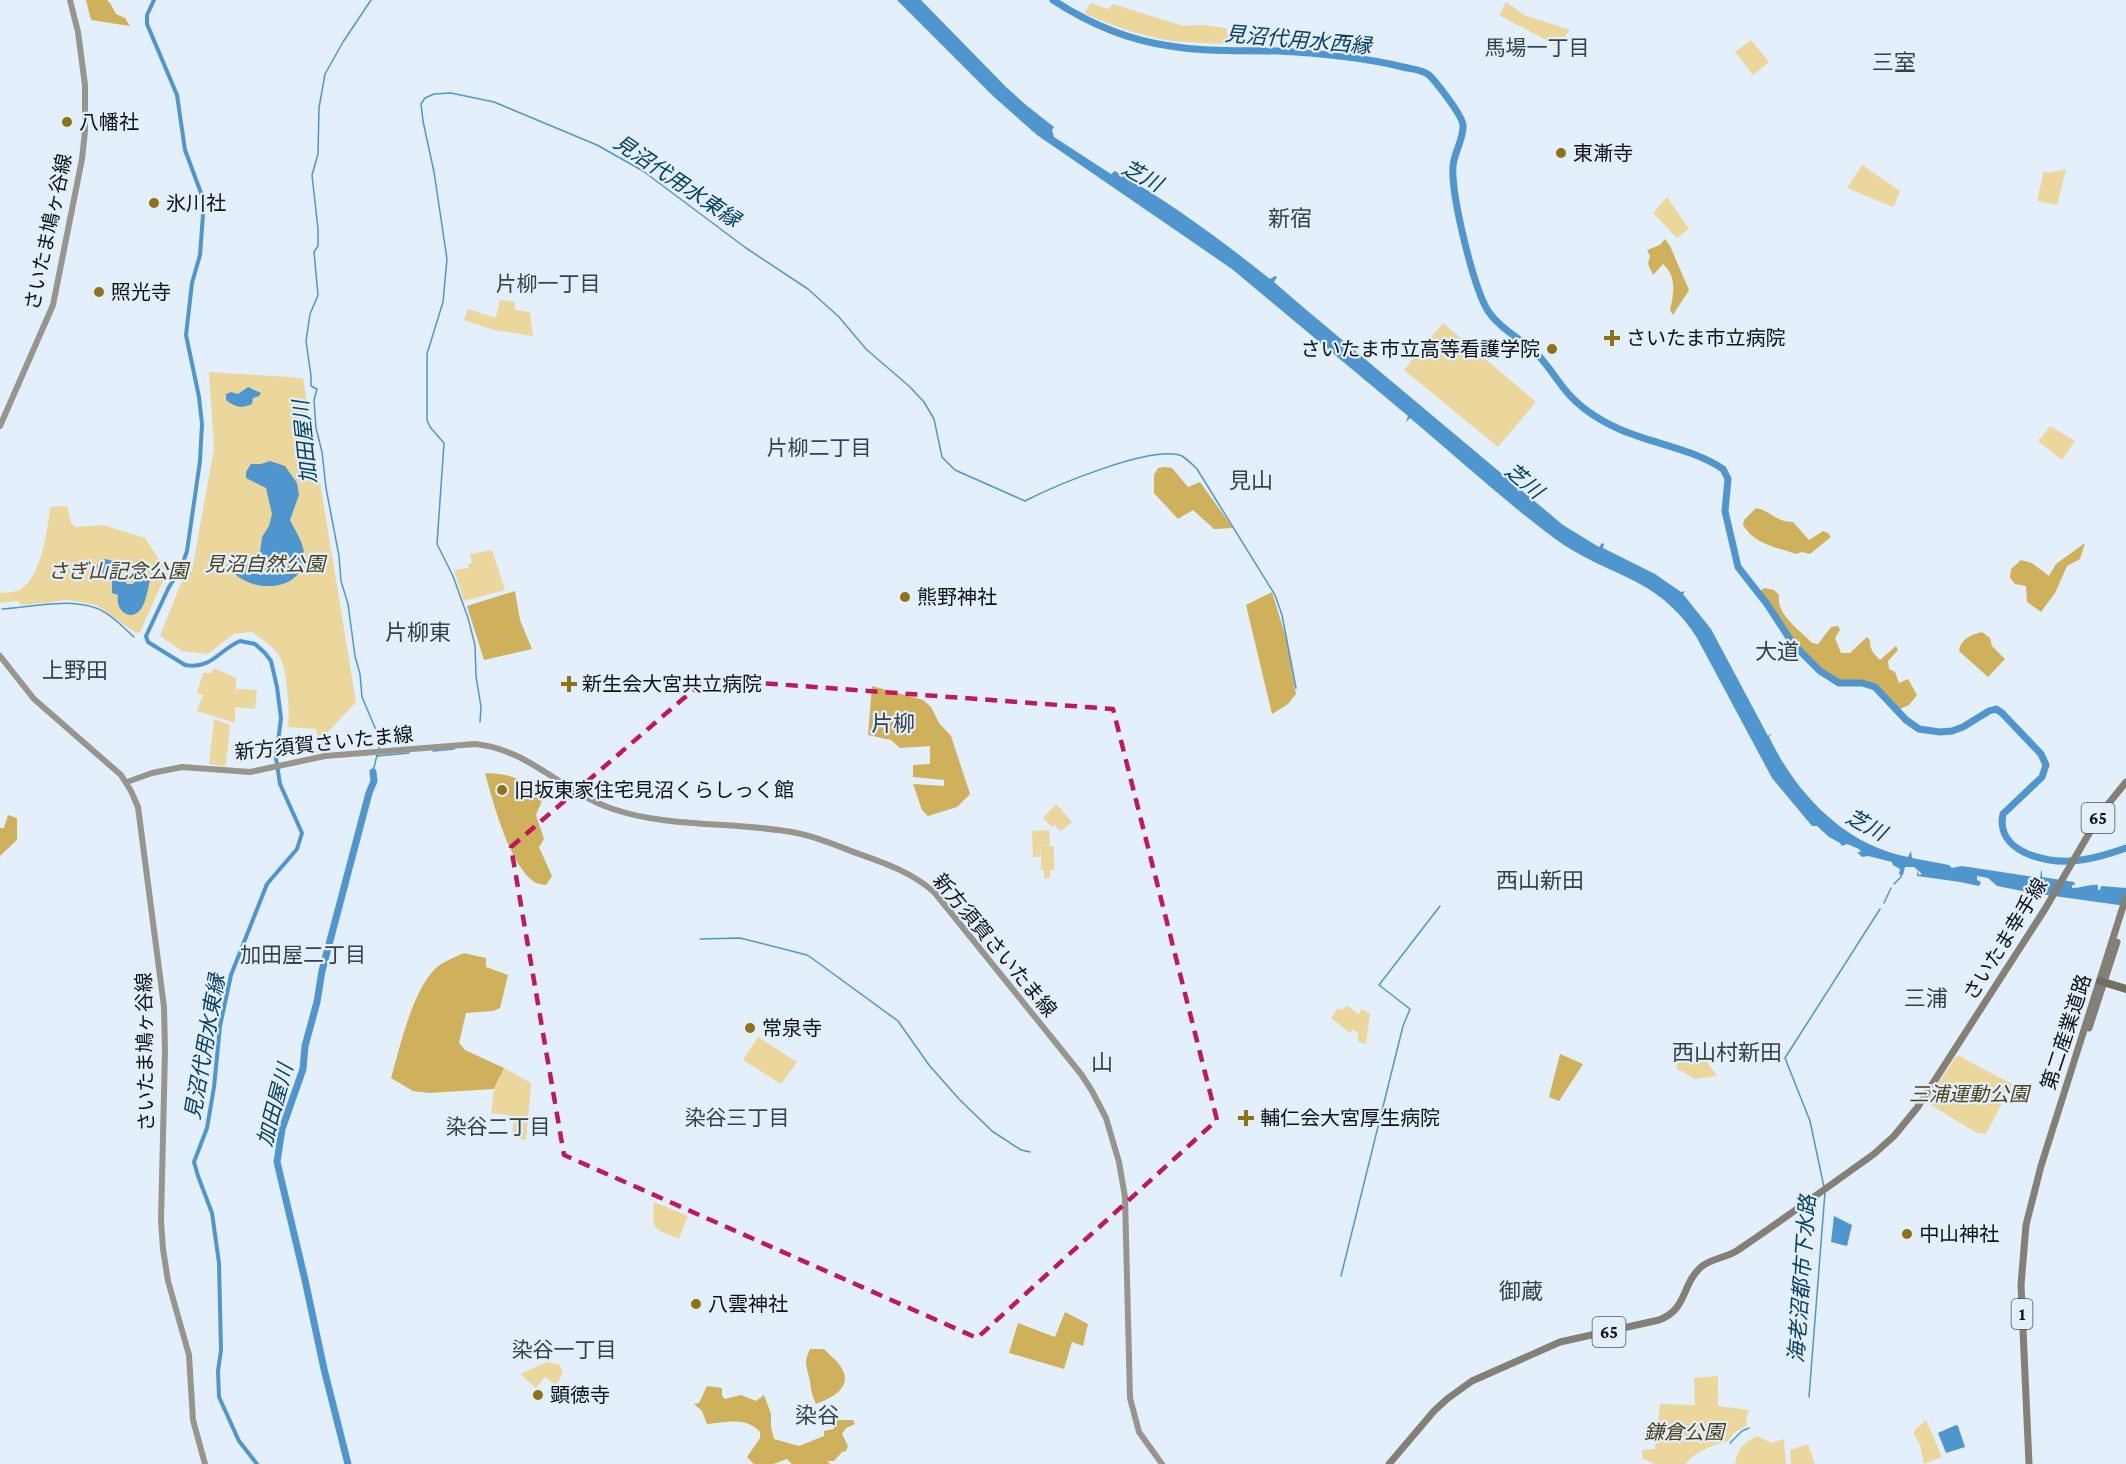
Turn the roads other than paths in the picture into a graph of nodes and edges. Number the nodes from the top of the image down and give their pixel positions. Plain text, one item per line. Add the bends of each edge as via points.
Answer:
1 (69, 0) edge
2 (0, 426) edge
3 (0, 656) edge
4 (2126, 782) edge
5 (127, 783) junction
6 (2126, 897) edge
7 (2126, 911) edge
8 (2103, 980) junction
9 (2126, 987) edge
10 (205, 1464) edge
11 (1162, 1464) edge
12 (1389, 1464) edge
13 (2031, 1464) edge

1 - 2 main road, さいたま鳩ヶ谷線 via 85,85 81,167 53,305
3 - 5 main road, さいたま鳩ヶ谷線 via 51,716
4 - 12 main road, さいたま幸手線 / 65 via 2107,804 1909,1119 1882,1148 1739,1250 1702,1266 1679,1307 1669,1315 1560,1342 1465,1386 1434,1411
5 - 10 main road, さいたま鳩ヶ谷線 via 141,821 164,1007 163,1249 189,1355 193,1420
5 - 11 main road, 新方須賀さいたま線 via 182,767 250,772 325,756 475,744 495,746 615,810 650,818 788,831 912,875 957,920 1081,1074 1106,1118 1125,1197 1130,1398 1139,1432
6 - 8 main road, 第二産業道路 / 1
7 - 8 main road, 第二産業道路 / 1
8 - 9 highway
8 - 13 main road, 第二産業道路 / 1 via 2030,1207 2022,1267

